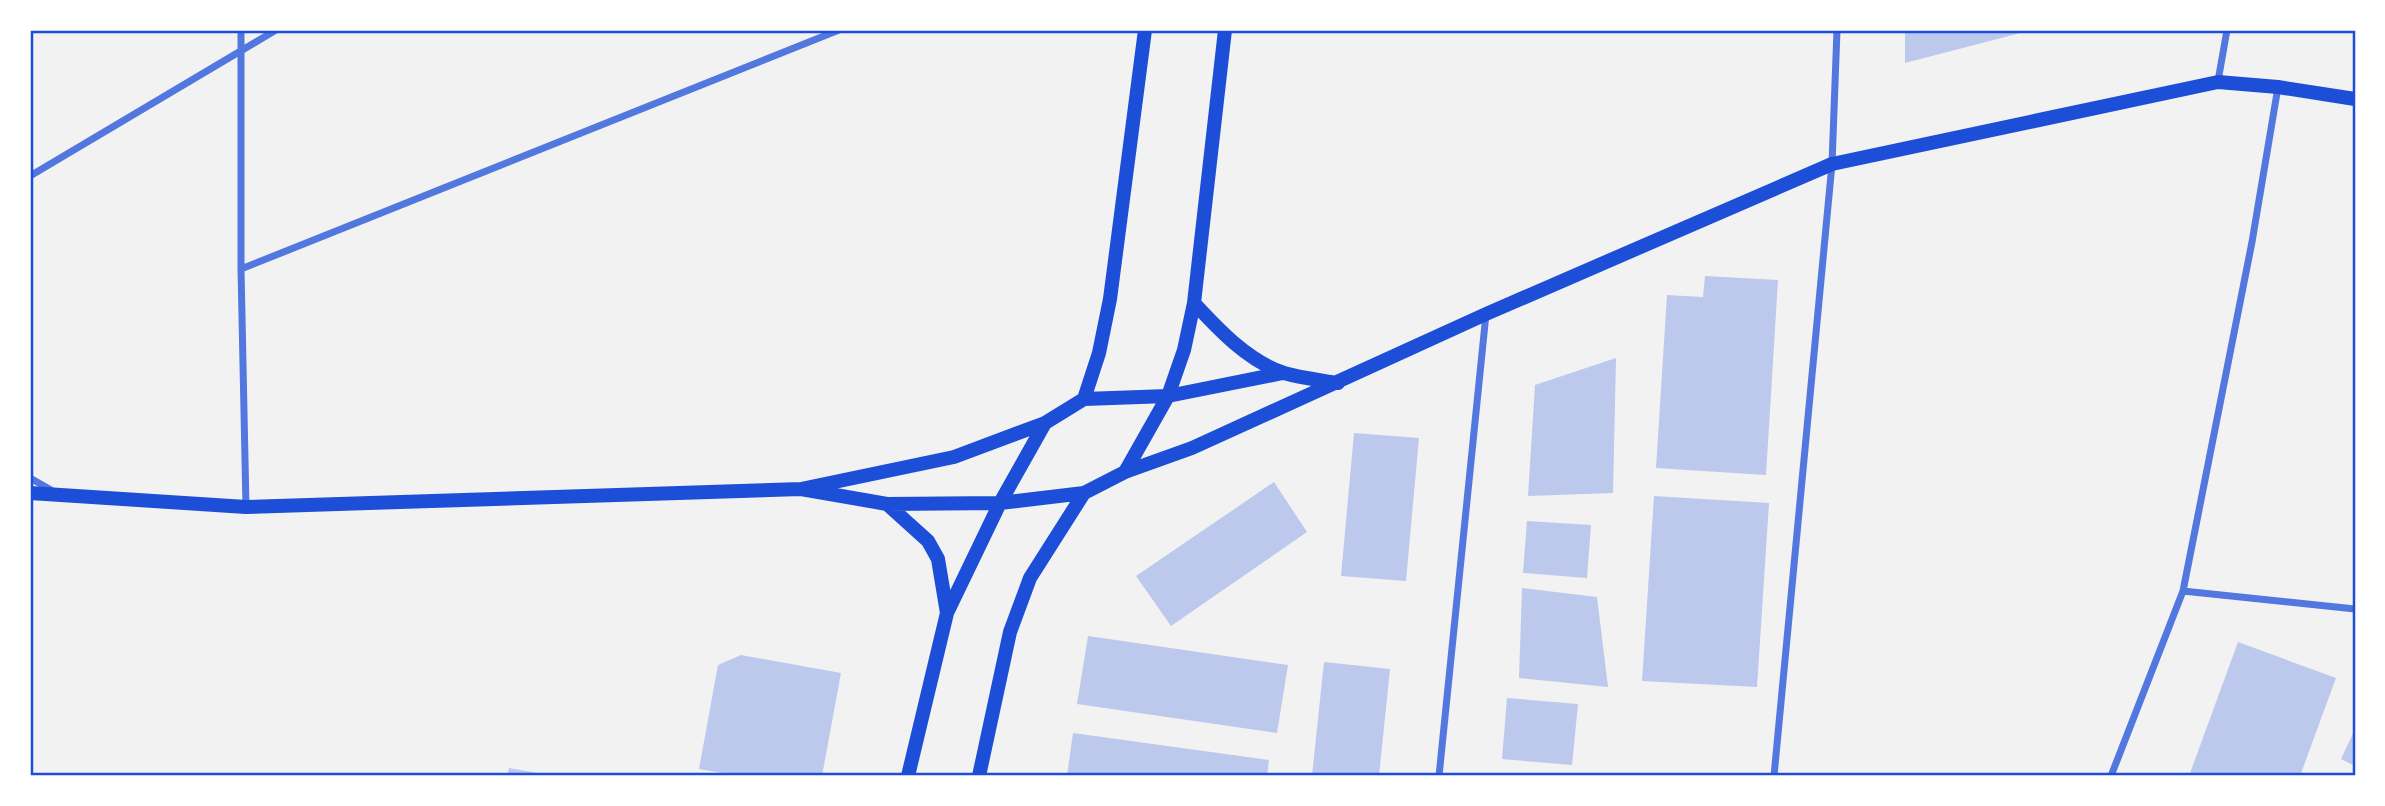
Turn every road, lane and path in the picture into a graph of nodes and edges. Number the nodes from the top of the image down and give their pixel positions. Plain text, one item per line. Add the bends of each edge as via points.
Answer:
1 (241, 30) edge
2 (276, 30) edge
3 (839, 30) edge
4 (1145, 30) edge
5 (1225, 30) edge
6 (1838, 30) edge
7 (2227, 30) edge
8 (240, 51) junction
9 (2218, 82) junction
10 (2278, 86) junction
11 (2355, 99) edge
12 (1832, 164) junction
13 (30, 176) edge
14 (241, 270) junction
15 (1194, 303) junction
16 (1486, 314) junction
17 (1283, 373) junction
18 (1338, 383) junction
19 (1168, 396) junction
20 (1084, 399) junction
21 (1045, 424) junction
22 (1125, 472) junction
23 (30, 478) edge
24 (801, 489) junction
25 (30, 493) edge
26 (1084, 493) junction
27 (57, 494) junction
28 (1000, 503) junction
29 (887, 504) junction
30 (246, 507) junction
31 (2183, 591) junction
32 (2355, 609) edge
33 (947, 613) junction
34 (908, 776) edge
35 (979, 776) edge
36 (1439, 776) edge
37 (1774, 776) edge
38 (2111, 776) edge

1 - 8 street
2 - 8 street
3 - 14 street
4 - 20 main road via 1110,299
5 - 15 main road
6 - 12 street
7 - 9 street
8 - 13 street
8 - 14 street
9 - 10 main road
9 - 12 main road
10 - 11 main road
10 - 31 street
12 - 16 main road
12 - 37 street
14 - 30 street
15 - 17 main road via 1244,351
15 - 19 main road
16 - 18 main road
16 - 36 street
17 - 18 main road
17 - 19 main road
18 - 22 main road via 1192,448
19 - 20 main road
19 - 22 main road
20 - 21 main road
21 - 24 main road via 954,457
21 - 28 main road
22 - 26 main road
23 - 27 street
24 - 29 main road
24 - 30 main road
25 - 27 main road
26 - 28 main road
26 - 35 main road via 1030,578 1010,632
27 - 30 main road
28 - 29 main road
28 - 33 main road
29 - 33 main road via 928,541 938,559
31 - 32 street
31 - 38 street
33 - 34 main road

